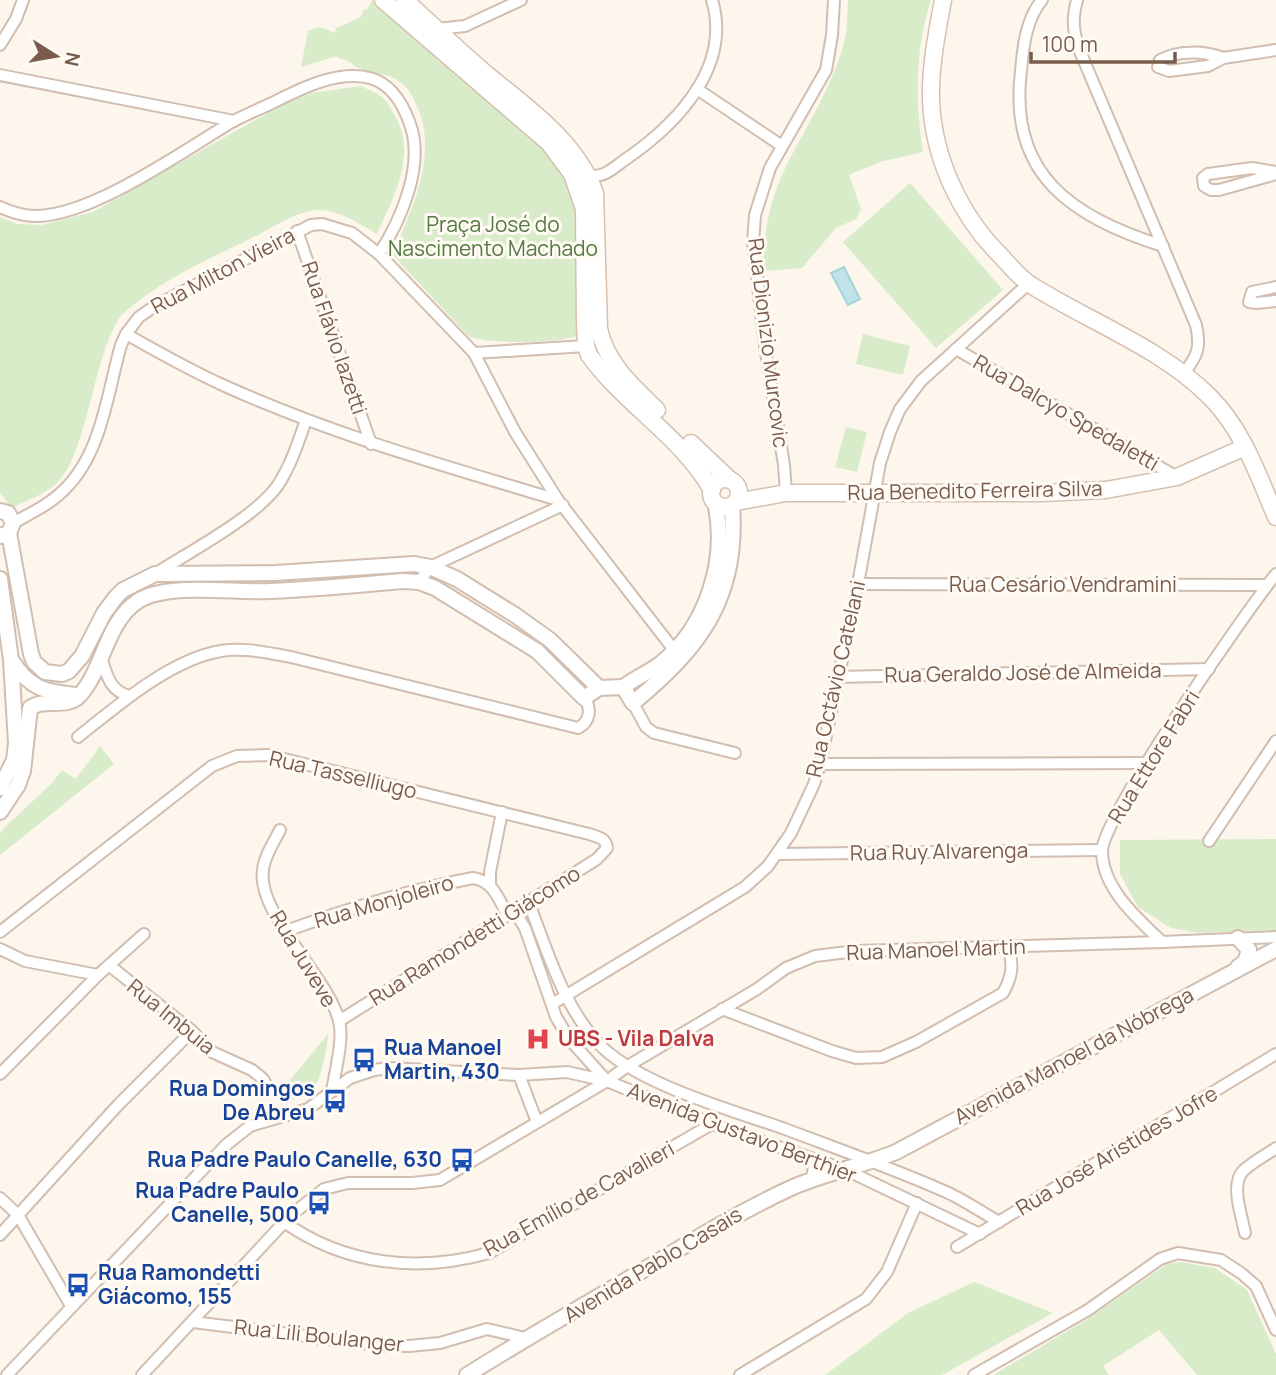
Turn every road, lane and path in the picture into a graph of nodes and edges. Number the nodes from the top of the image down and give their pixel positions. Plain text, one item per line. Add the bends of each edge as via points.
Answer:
1 (23, 0) edge
2 (383, 0) edge
3 (405, 0) edge
4 (521, 0) edge
5 (712, 0) edge
6 (834, 0) edge
7 (943, 0) edge
8 (1042, 0) edge
9 (1077, 0) edge
10 (437, 29) junction
11 (0, 45) edge
12 (1276, 50) edge
13 (1223, 58) junction
14 (0, 75) edge
15 (697, 89) junction
16 (234, 121) junction
17 (782, 146) junction
18 (1276, 173) edge
19 (589, 175) junction
20 (0, 207) edge
21 (296, 231) junction
22 (1163, 246) junction
23 (379, 254) junction
24 (1028, 284) junction
25 (1276, 287) edge
26 (1276, 301) edge
27 (126, 334) junction
28 (586, 346) junction
29 (956, 349) junction
30 (474, 353) junction
31 (1184, 373) junction
32 (306, 420) junction
33 (371, 444) junction
34 (1245, 447) junction
35 (1177, 477) junction
36 (874, 492) junction
37 (784, 493) junction
38 (734, 494) junction
39 (713, 496) junction
40 (561, 502) junction
41 (1276, 517) edge
42 (8, 519) edge
43 (195, 548) junction
44 (430, 567) junction
45 (155, 574) junction
46 (195, 574) junction
47 (1276, 574) edge
48 (0, 579) edge
49 (418, 582) junction
50 (858, 584) junction
51 (1267, 585) junction
52 (5, 645) edge
53 (674, 650) junction
54 (101, 657) junction
55 (11, 660) junction
56 (1209, 669) junction
57 (62, 674) junction
58 (645, 674) junction
59 (838, 677) junction
60 (623, 687) junction
61 (653, 687) junction
62 (599, 688) junction
63 (80, 695) junction
64 (129, 696) junction
65 (584, 698) junction
66 (633, 704) junction
67 (78, 737) dead end
68 (1276, 741) edge
69 (735, 753) dead end
70 (1146, 763) junction
71 (820, 764) junction
72 (0, 788) edge
73 (0, 812) edge
74 (502, 812) junction
75 (280, 830) dead end
76 (1209, 841) dead end
77 (607, 848) joint
78 (1101, 850) junction
79 (777, 854) junction
80 (490, 885) junction
81 (528, 901) junction
82 (511, 912) junction
83 (286, 931) junction
84 (0, 932) edge
85 (144, 934) dead end
86 (1276, 937) edge
87 (1238, 938) junction
88 (1162, 942) junction
89 (1008, 947) junction
90 (0, 949) edge
91 (1276, 949) edge
92 (110, 966) junction
93 (1237, 968) junction
94 (98, 975) junction
95 (567, 997) junction
96 (552, 1004) junction
97 (723, 1009) junction
98 (340, 1021) junction
99 (192, 1031) junction
100 (1276, 1054) edge
101 (625, 1067) junction
102 (0, 1074) edge
103 (519, 1075) junction
104 (607, 1081) junction
105 (268, 1088) dead end
106 (332, 1091) junction
107 (537, 1122) junction
108 (712, 1124) junction
109 (1276, 1148) edge
110 (817, 1161) junction
111 (872, 1161) junction
112 (846, 1170) junction
113 (814, 1178) junction
114 (0, 1198) edge
115 (917, 1203) junction
116 (18, 1215) junction
117 (284, 1222) junction
118 (999, 1222) junction
119 (1245, 1233) dead end
120 (980, 1234) junction
121 (0, 1235) edge
122 (957, 1247) dead end
123 (71, 1306) junction
124 (193, 1322) junction
125 (1276, 1330) edge
126 (525, 1338) junction
127 (6, 1375) edge
128 (142, 1375) edge
129 (467, 1375) edge
130 (740, 1375) edge
131 (974, 1375) edge

1 - 11 street
2 - 28 main road via 549,144 572,174 584,209
3 - 10 main road
4 - 10 street via 465,26
5 - 15 street via 717,38 709,68
6 - 17 street, Rua Dionizio Murcovic via 825,69
7 - 24 main road via 931,100 940,155 953,187 987,242
8 - 22 street via 1029,22 1018,92 1027,145 1056,192 1077,209 1128,235
9 - 22 street via 1073,27 1079,49
10 - 19 main road via 568,146
12 - 13 street
13 - 13 street via 1210,53 1168,55 1158,67 1170,71 1208,66
14 - 16 street
15 - 17 street
15 - 19 street via 665,128 603,176
16 - 20 street via 89,204 34,216
16 - 23 street via 313,84 342,77 370,78 393,92 413,131 414,170
17 - 37 street, Rua Dionizio Murcovic via 763,185 753,230
18 - 18 street via 1252,168 1203,178 1204,186 1219,190
19 - 38 main road via 595,193 599,329 607,355
21 - 23 street, Rua Milton Vieira via 328,225 352,233
21 - 27 street, Rua Milton Vieira via 155,306
21 - 33 street, Rua Flávio Iazetti
22 - 31 street via 1200,344
23 - 30 street, Rua Milton Vieira
24 - 29 street, Rua Octávio Catelani
24 - 31 main road
25 - 26 street via 1249,296 1250,302
27 - 32 street via 222,385
27 - 42 street, Rua Milton Vieira via 94,444 81,470 64,490
28 - 30 street
28 - 39 main road via 597,365 690,456
29 - 35 street, Rua Dalcyo Spedaletti
29 - 36 street, Rua Octávio Catelani via 921,381 901,409
30 - 40 street, Rua Milton Vieira via 514,432
31 - 34 main road via 1231,420
32 - 33 street
32 - 43 street via 289,467 276,487 260,505
33 - 40 street
34 - 35 main road, Rua Benedito Ferreira Silva
34 - 41 main road
35 - 36 main road, Rua Benedito Ferreira Silva via 1106,490
36 - 37 main road, Rua Benedito Ferreira Silva
36 - 50 street, Rua Octávio Catelani
37 - 38 main road, Rua Benedito Ferreira Silva via 769,498
38 - 39 main road via 720,506
38 - 39 main road via 719,481
38 - 61 street via 732,552 717,608 691,648
39 - 53 street via 720,533 713,580 701,611
40 - 44 street
40 - 53 street, Rua Milton Vieira
42 - 57 street via 34,662 45,672
43 - 45 street
43 - 46 street
44 - 46 street
44 - 49 street
44 - 62 street via 457,579 551,640
45 - 46 street
45 - 57 street via 123,590 104,613 75,666
47 - 51 street, Rua Ettore Fabri
48 - 52 street
49 - 54 street via 269,591 172,590 145,596 129,608
49 - 65 street via 537,651
50 - 51 street, Rua Cesário Vendramini
50 - 59 street, Rua Octávio Catelani
51 - 56 street, Rua Ettore Fabri
52 - 55 street
53 - 58 street
54 - 63 street
54 - 64 street via 112,687
55 - 63 street via 34,686
55 - 72 street via 16,743 14,760
56 - 59 street, Rua Geraldo José de Almeida
56 - 70 street, Rua Ettore Fabri
57 - 63 street
58 - 60 street
58 - 61 street
59 - 71 street, Rua Octávio Catelani
60 - 62 street
60 - 66 street
61 - 66 street
62 - 65 street
63 - 73 street via 70,702 30,708 23,771
64 - 65 street via 189,660 243,650 291,657 578,728 588,716
64 - 67 street
66 - 69 street via 654,733
68 - 76 street
70 - 71 street
70 - 78 street, Rua Ettore Fabri via 1111,822
71 - 79 street, Rua Octávio Catelani via 801,812
74 - 77 street, Rua Tasselliugo via 602,838
74 - 80 street
74 - 84 street, Rua Tasselliugo via 268,755 237,756 212,766
75 - 83 street, Rua Juveve via 263,867 262,884
77 - 81 street, Rua Ramondetti Giácomo via 597,859
78 - 79 street, Rua Ruy Alvarenga
78 - 88 street, Rua Ettore Fabri via 1107,878 1135,917
79 - 95 street, Rua Octávio Catelani via 745,887
80 - 82 street
80 - 83 street, Rua Monjoleiro via 473,878 446,883 347,909
81 - 82 street, Rua Ramondetti Giácomo
81 - 95 street, Avenida Gustavo Berthier
82 - 96 street, Avenida Gustavo Berthier via 525,928
82 - 98 street, Rua Ramondetti Giácomo
83 - 98 street, Rua Juveve
85 - 92 street
86 - 87 street, Rua Manoel Martin
87 - 88 street, Rua Manoel Martin
87 - 93 street via 1249,950
88 - 89 street, Rua Manoel Martin
89 - 97 street, Rua Manoel Martin via 815,956 786,968
89 - 97 street via 1013,961 1003,993 882,1057 856,1058
90 - 94 street, Rua Imbuia via 25,961
91 - 93 street, Avenida Manoel da Nóbrega
92 - 94 street
92 - 99 street, Rua Imbuia
93 - 111 street, Avenida Manoel da Nóbrega
94 - 102 street
95 - 96 street, Rua Octávio Catelani
95 - 101 street, Avenida Gustavo Berthier via 598,1043
96 - 104 street, Avenida Gustavo Berthier via 570,1040
97 - 101 street, Rua Manoel Martin
98 - 106 street, Rua Juveve
99 - 105 street, Rua Imbuia via 212,1052 252,1070
99 - 116 street
100 - 118 street, Rua José Aristides Jofre
101 - 104 street, Rua Manoel Martin
101 - 111 street, Avenida Gustavo Berthier
103 - 104 street via 567,1072
103 - 106 street via 389,1068 350,1078
103 - 107 street
104 - 107 street, Rua Manoel Martin
104 - 108 street, Avenida Gustavo Berthier
106 - 123 street via 308,1109 250,1126 226,1144
107 - 117 street, Rua Manoel Martin via 440,1180 348,1183 324,1189
108 - 110 street, Avenida Gustavo Berthier
108 - 117 street, Rua Emílio de Cavalieri via 489,1253 468,1259 410,1265 373,1261 342,1253
109 - 119 street via 1239,1178
110 - 112 street, Avenida Gustavo Berthier
110 - 113 street
111 - 112 street, Avenida Manoel da Nóbrega
111 - 118 street, Avenida Gustavo Berthier via 946,1192
112 - 113 street, Avenida Pablo Casais
112 - 115 street, Avenida Gustavo Berthier
113 - 126 street, Avenida Pablo Casais via 747,1209
114 - 116 street
115 - 120 street, Avenida Gustavo Berthier
115 - 130 street via 887,1272 866,1299
116 - 121 street
116 - 123 street
117 - 124 street, Rua Manoel Martin
118 - 120 street, Rua José Aristides Jofre
120 - 122 street, Rua José Aristides Jofre
123 - 127 street
124 - 126 street, Rua Lili Boulanger via 377,1345 440,1343 487,1329
124 - 128 street, Rua Manoel Martin
125 - 131 street via 1256,1286 1241,1273 1222,1260 1178,1253 1160,1259 1088,1310
126 - 129 street, Avenida Pablo Casais

